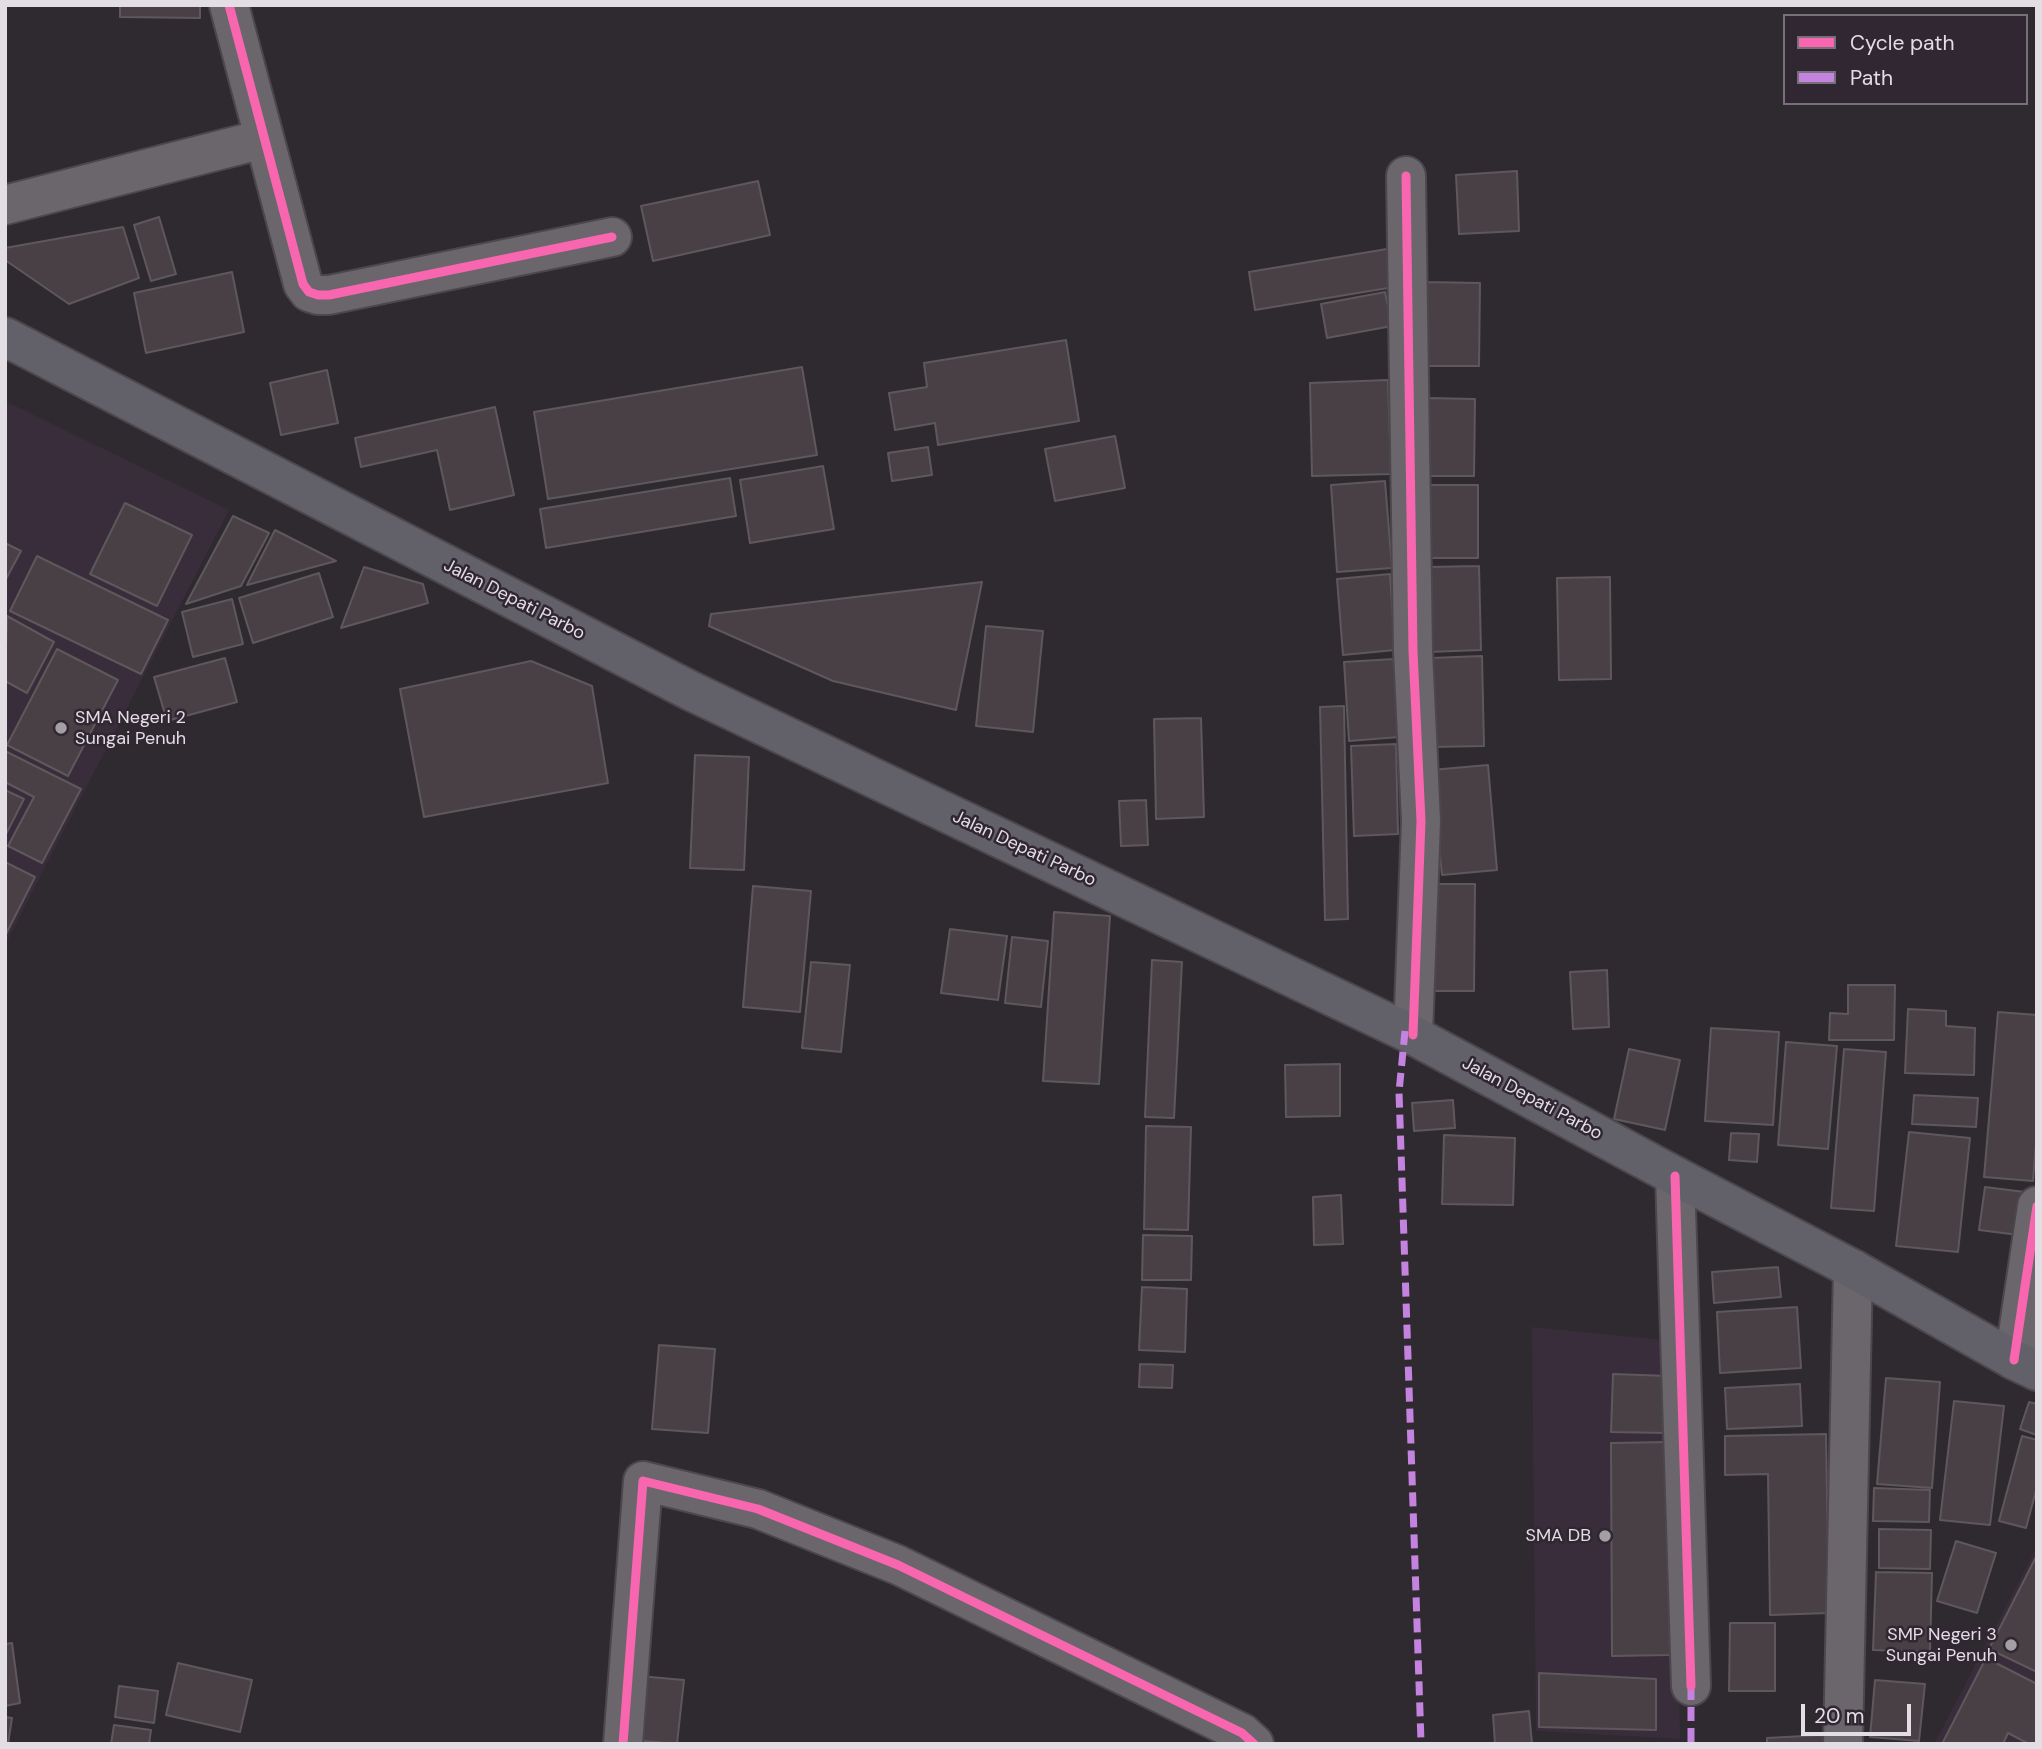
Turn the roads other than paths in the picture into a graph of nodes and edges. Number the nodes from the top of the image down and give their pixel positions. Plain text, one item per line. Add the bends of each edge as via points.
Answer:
1 (229, 5) edge
2 (263, 139) junction
3 (1406, 176) dead end
4 (5, 205) edge
5 (612, 237) dead end
6 (5, 337) edge
7 (1413, 1035) junction
8 (1675, 1176) junction
9 (2037, 1206) edge
10 (1853, 1269) junction
11 (2025, 1366) edge
12 (1691, 1686) dead end
13 (623, 1744) edge
14 (1254, 1744) edge
15 (1843, 1744) edge

1 - 2 street
2 - 4 street
2 - 5 street via 303,284 318,295
3 - 7 street via 1413,637 1421,821
6 - 7 main road, Jalan Depati Parbo via 691,691
7 - 8 main road, Jalan Depati Parbo
8 - 10 main road, Jalan Depati Parbo
8 - 12 street
9 - 11 street
10 - 11 main road, Jalan Depati Parbo
10 - 15 street
13 - 14 street via 643,1481 758,1509 898,1565 1242,1733

